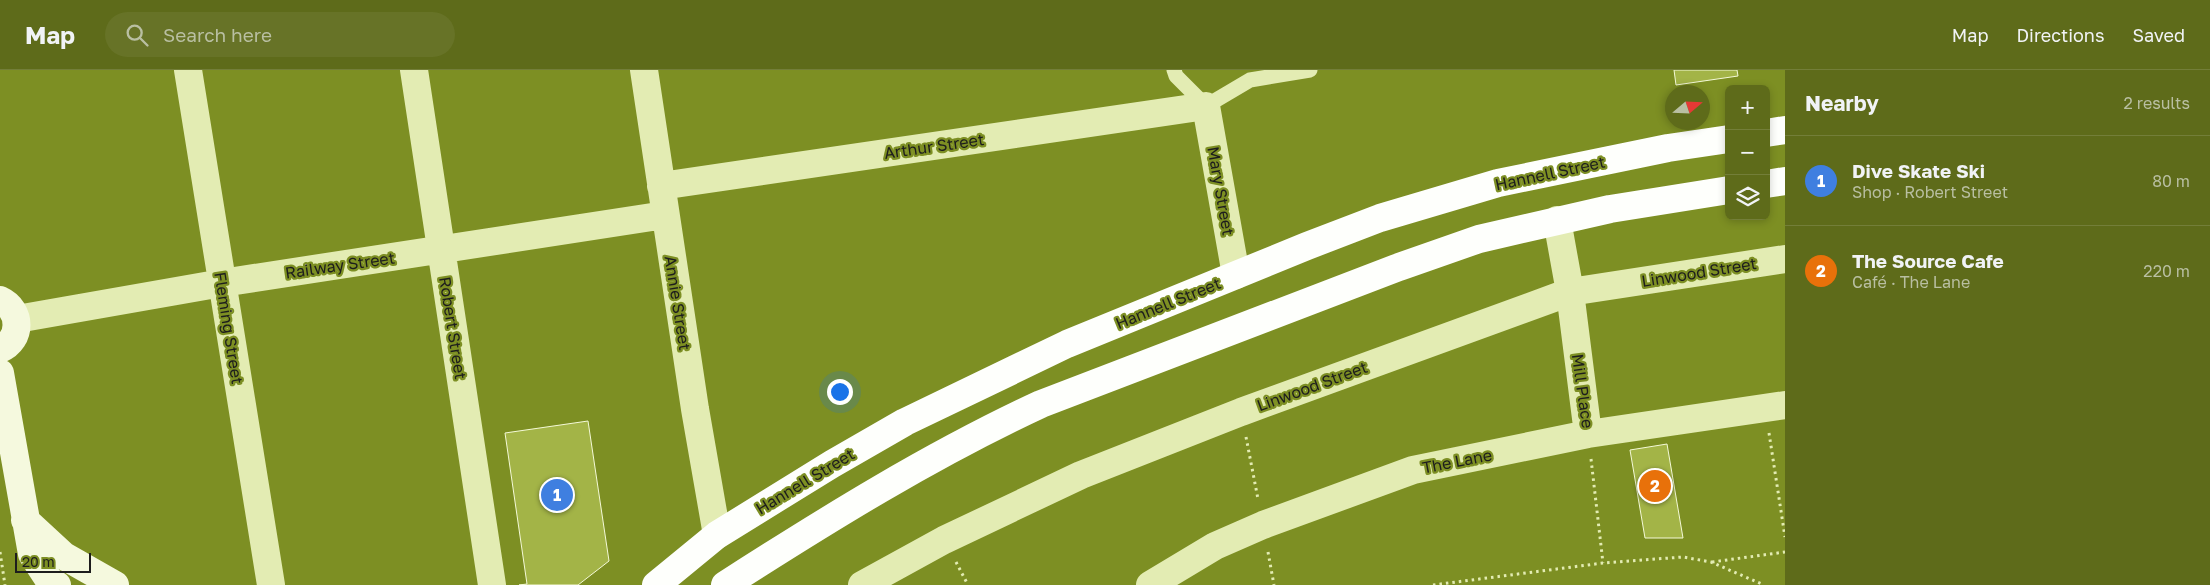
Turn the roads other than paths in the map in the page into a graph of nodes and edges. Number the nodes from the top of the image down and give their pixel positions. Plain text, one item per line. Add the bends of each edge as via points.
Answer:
1 (188, 70) edge
2 (414, 70) edge
3 (644, 70) edge
4 (1174, 70) edge
5 (1310, 70) edge
6 (1206, 106) junction
7 (1785, 130) edge
8 (1770, 132) edge
9 (1725, 140) edge
10 (1785, 181) edge
11 (1770, 183) edge
12 (661, 186) junction
13 (1725, 191) edge
14 (665, 215) junction
15 (1557, 220) junction
16 (441, 250) junction
17 (1785, 259) edge
18 (1236, 275) junction
19 (222, 283) junction
20 (1570, 292) junction
21 (8, 310) edge
22 (0, 349) edge
23 (0, 374) edge
24 (1775, 406) edge
25 (1588, 434) junction
26 (25, 520) junction
27 (717, 535) junction
28 (57, 585) edge
29 (115, 585) edge
30 (271, 585) edge
31 (492, 585) edge
32 (656, 585) edge
33 (725, 585) edge
34 (862, 585) edge
35 (1150, 585) edge

1 - 19 street, Fleming Street
2 - 16 street, Robert Street
3 - 12 street, Annie Street
4 - 6 lane
5 - 6 lane via 1250,80
6 - 12 street, Arthur Street
6 - 18 street, Mary Street
7 - 8 highway
9 - 18 highway, Hannell Street via 1498,182 1380,218
10 - 11 highway
12 - 14 street, Annie Street
13 - 15 highway
14 - 16 street, Railway Street
14 - 27 street, Annie Street
15 - 20 street, Mill Place
15 - 33 highway via 1479,239 1399,266 1041,404 930,459
16 - 19 street, Railway Street
16 - 31 street, Robert Street
17 - 20 street, Linwood Street
18 - 27 highway, Hannell Street via 1067,344 905,422
19 - 21 street, Railway Street
19 - 30 street, Fleming Street
20 - 25 street, Mill Place
20 - 34 street, Linwood Street via 1241,412 1081,475 944,540
21 - 22 main road via 15,336
23 - 26 main road
24 - 25 street, The Lane
25 - 35 street, The Lane via 1413,470 1262,525 1215,546
26 - 28 main road via 32,554
26 - 29 main road via 64,556
27 - 32 highway, Hannell Street

